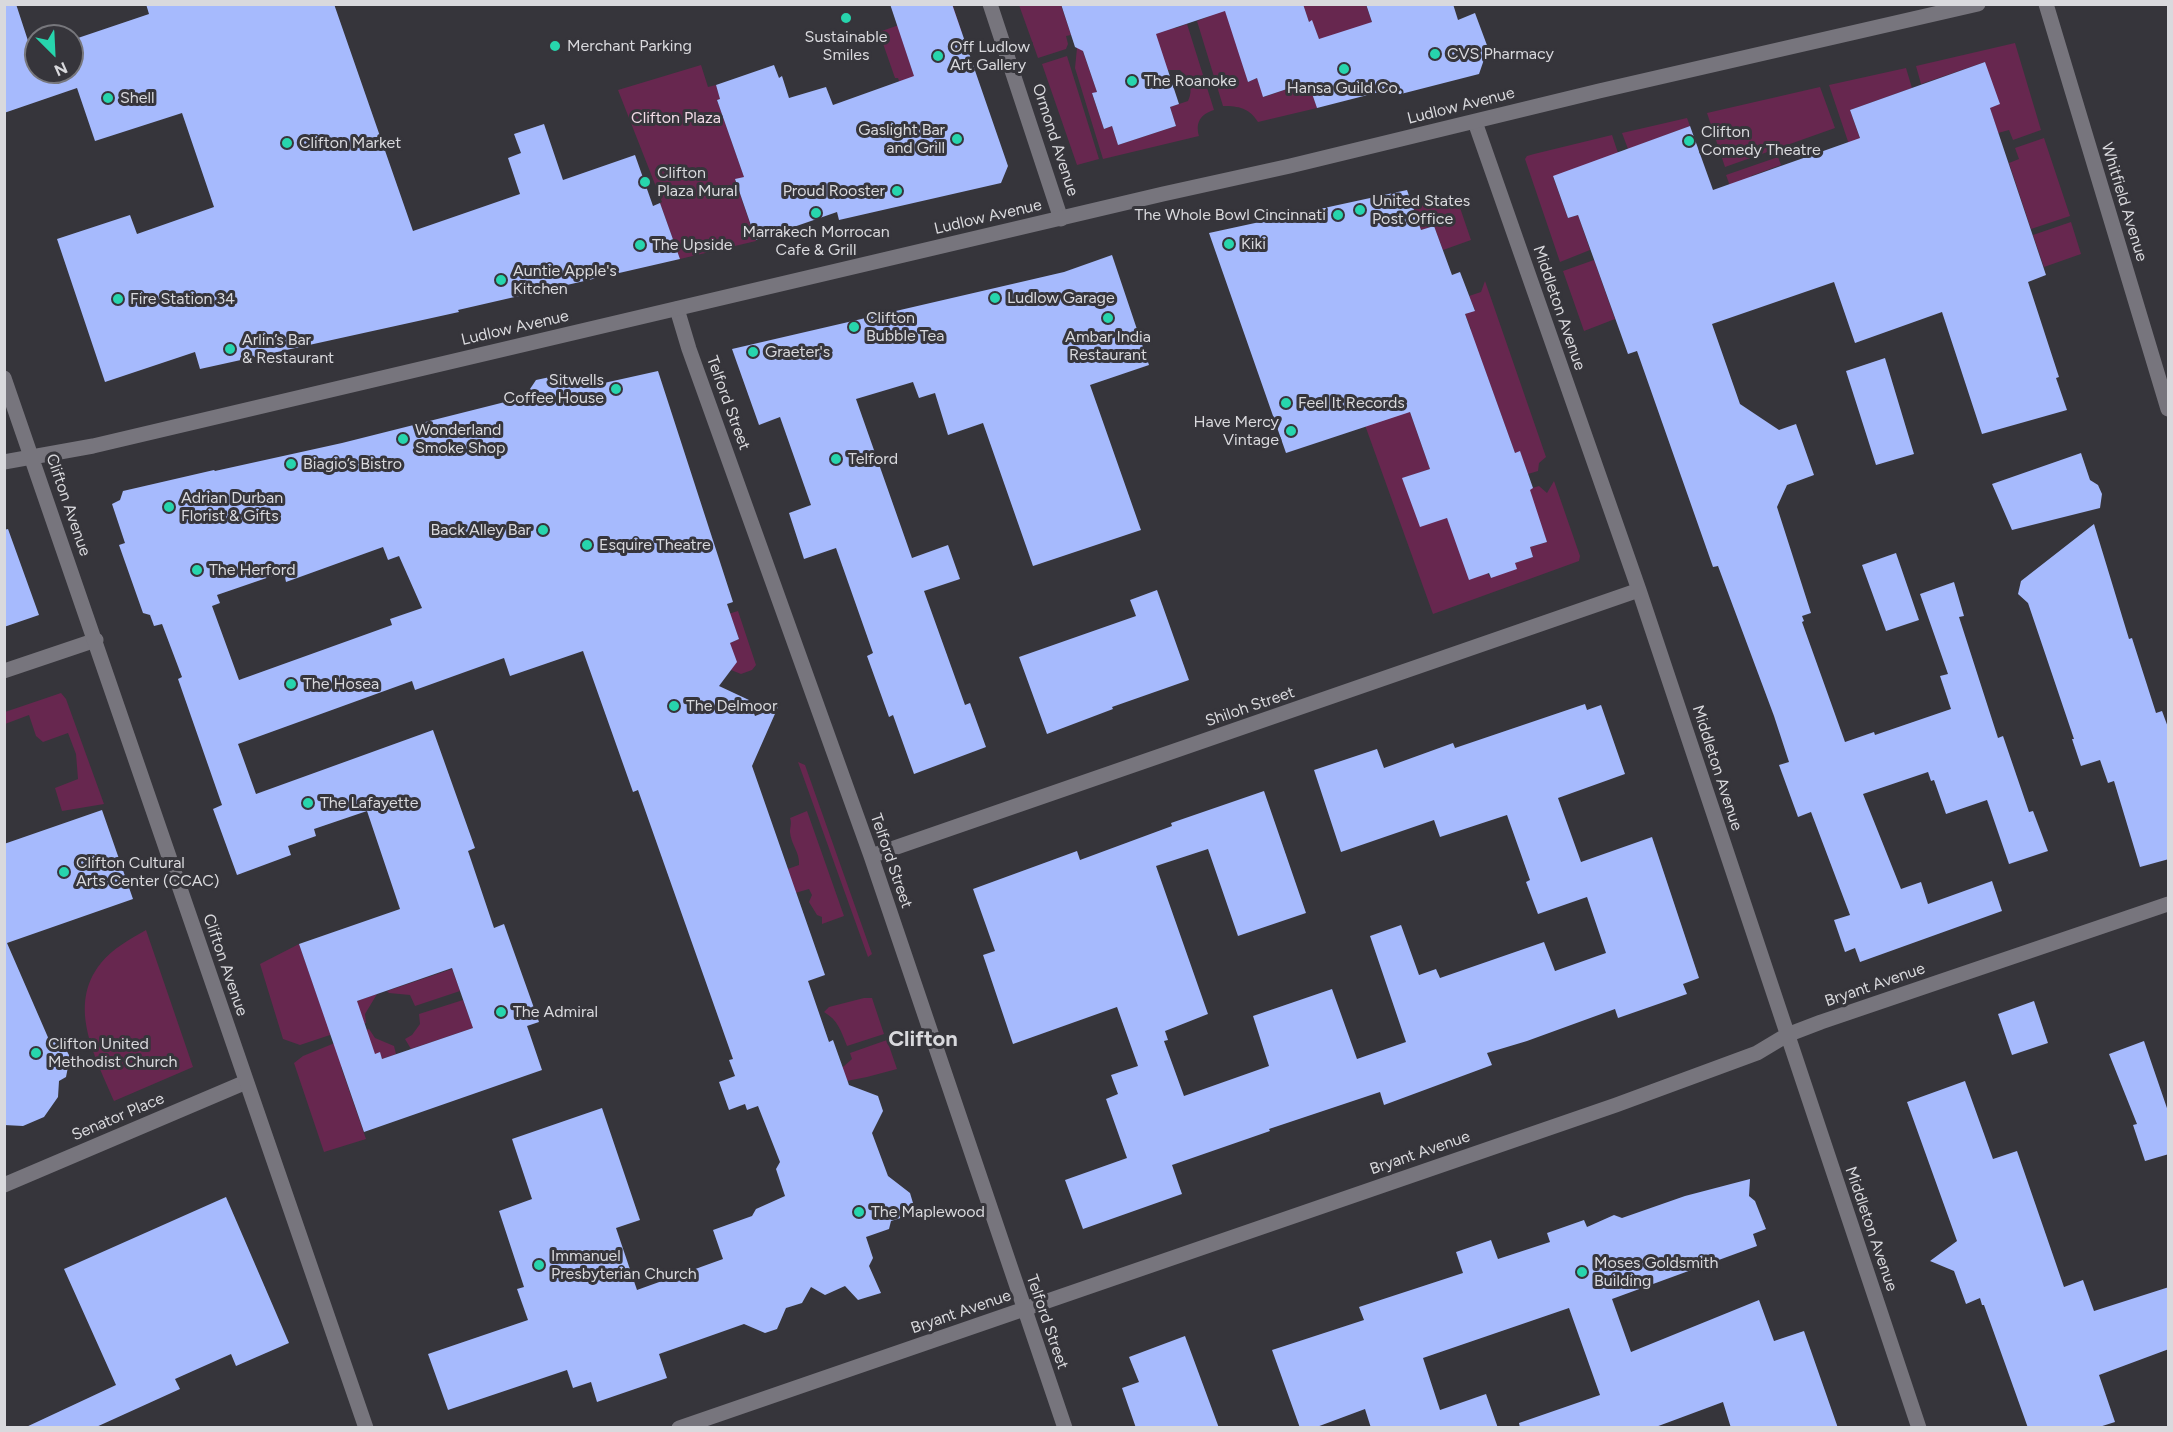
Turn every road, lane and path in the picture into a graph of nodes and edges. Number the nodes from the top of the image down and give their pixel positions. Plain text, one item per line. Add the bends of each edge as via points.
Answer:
1 (990, 4) edge
2 (1978, 4) edge
3 (2046, 4) edge
4 (1475, 122) junction
5 (1061, 219) junction
6 (677, 309) junction
7 (4, 378) edge
8 (2169, 410) edge
9 (32, 457) junction
10 (4, 462) edge
11 (1639, 590) junction
12 (96, 640) junction
13 (4, 671) edge
14 (871, 856) junction
15 (2169, 904) edge
16 (1787, 1035) junction
17 (246, 1082) junction
18 (4, 1185) edge
19 (1024, 1310) junction
20 (366, 1428) edge
21 (679, 1428) edge
22 (1065, 1428) edge
23 (1919, 1428) edge

1 - 5 street, Ormond Avenue
2 - 4 street, Ludlow Avenue
3 - 8 street, Whitfield Avenue
4 - 5 street, Ludlow Avenue
4 - 11 street, Middleton Avenue
5 - 6 street, Ludlow Avenue
6 - 9 street, Ludlow Avenue
6 - 14 street, Telford Street
7 - 9 street, Clifton Avenue
9 - 10 street, Ludlow Avenue
9 - 12 street, Clifton Avenue
11 - 14 street, Shiloh Street
11 - 16 street, Middleton Avenue
12 - 13 street
12 - 17 street, Clifton Avenue
14 - 19 street, Telford Street
15 - 16 street, Bryant Avenue
16 - 19 street, Bryant Avenue via 1757,1053 1616,1105
16 - 23 street, Middleton Avenue
17 - 18 street, Senator Place
17 - 20 street, Clifton Avenue
19 - 21 street, Bryant Avenue
19 - 22 street, Telford Street

